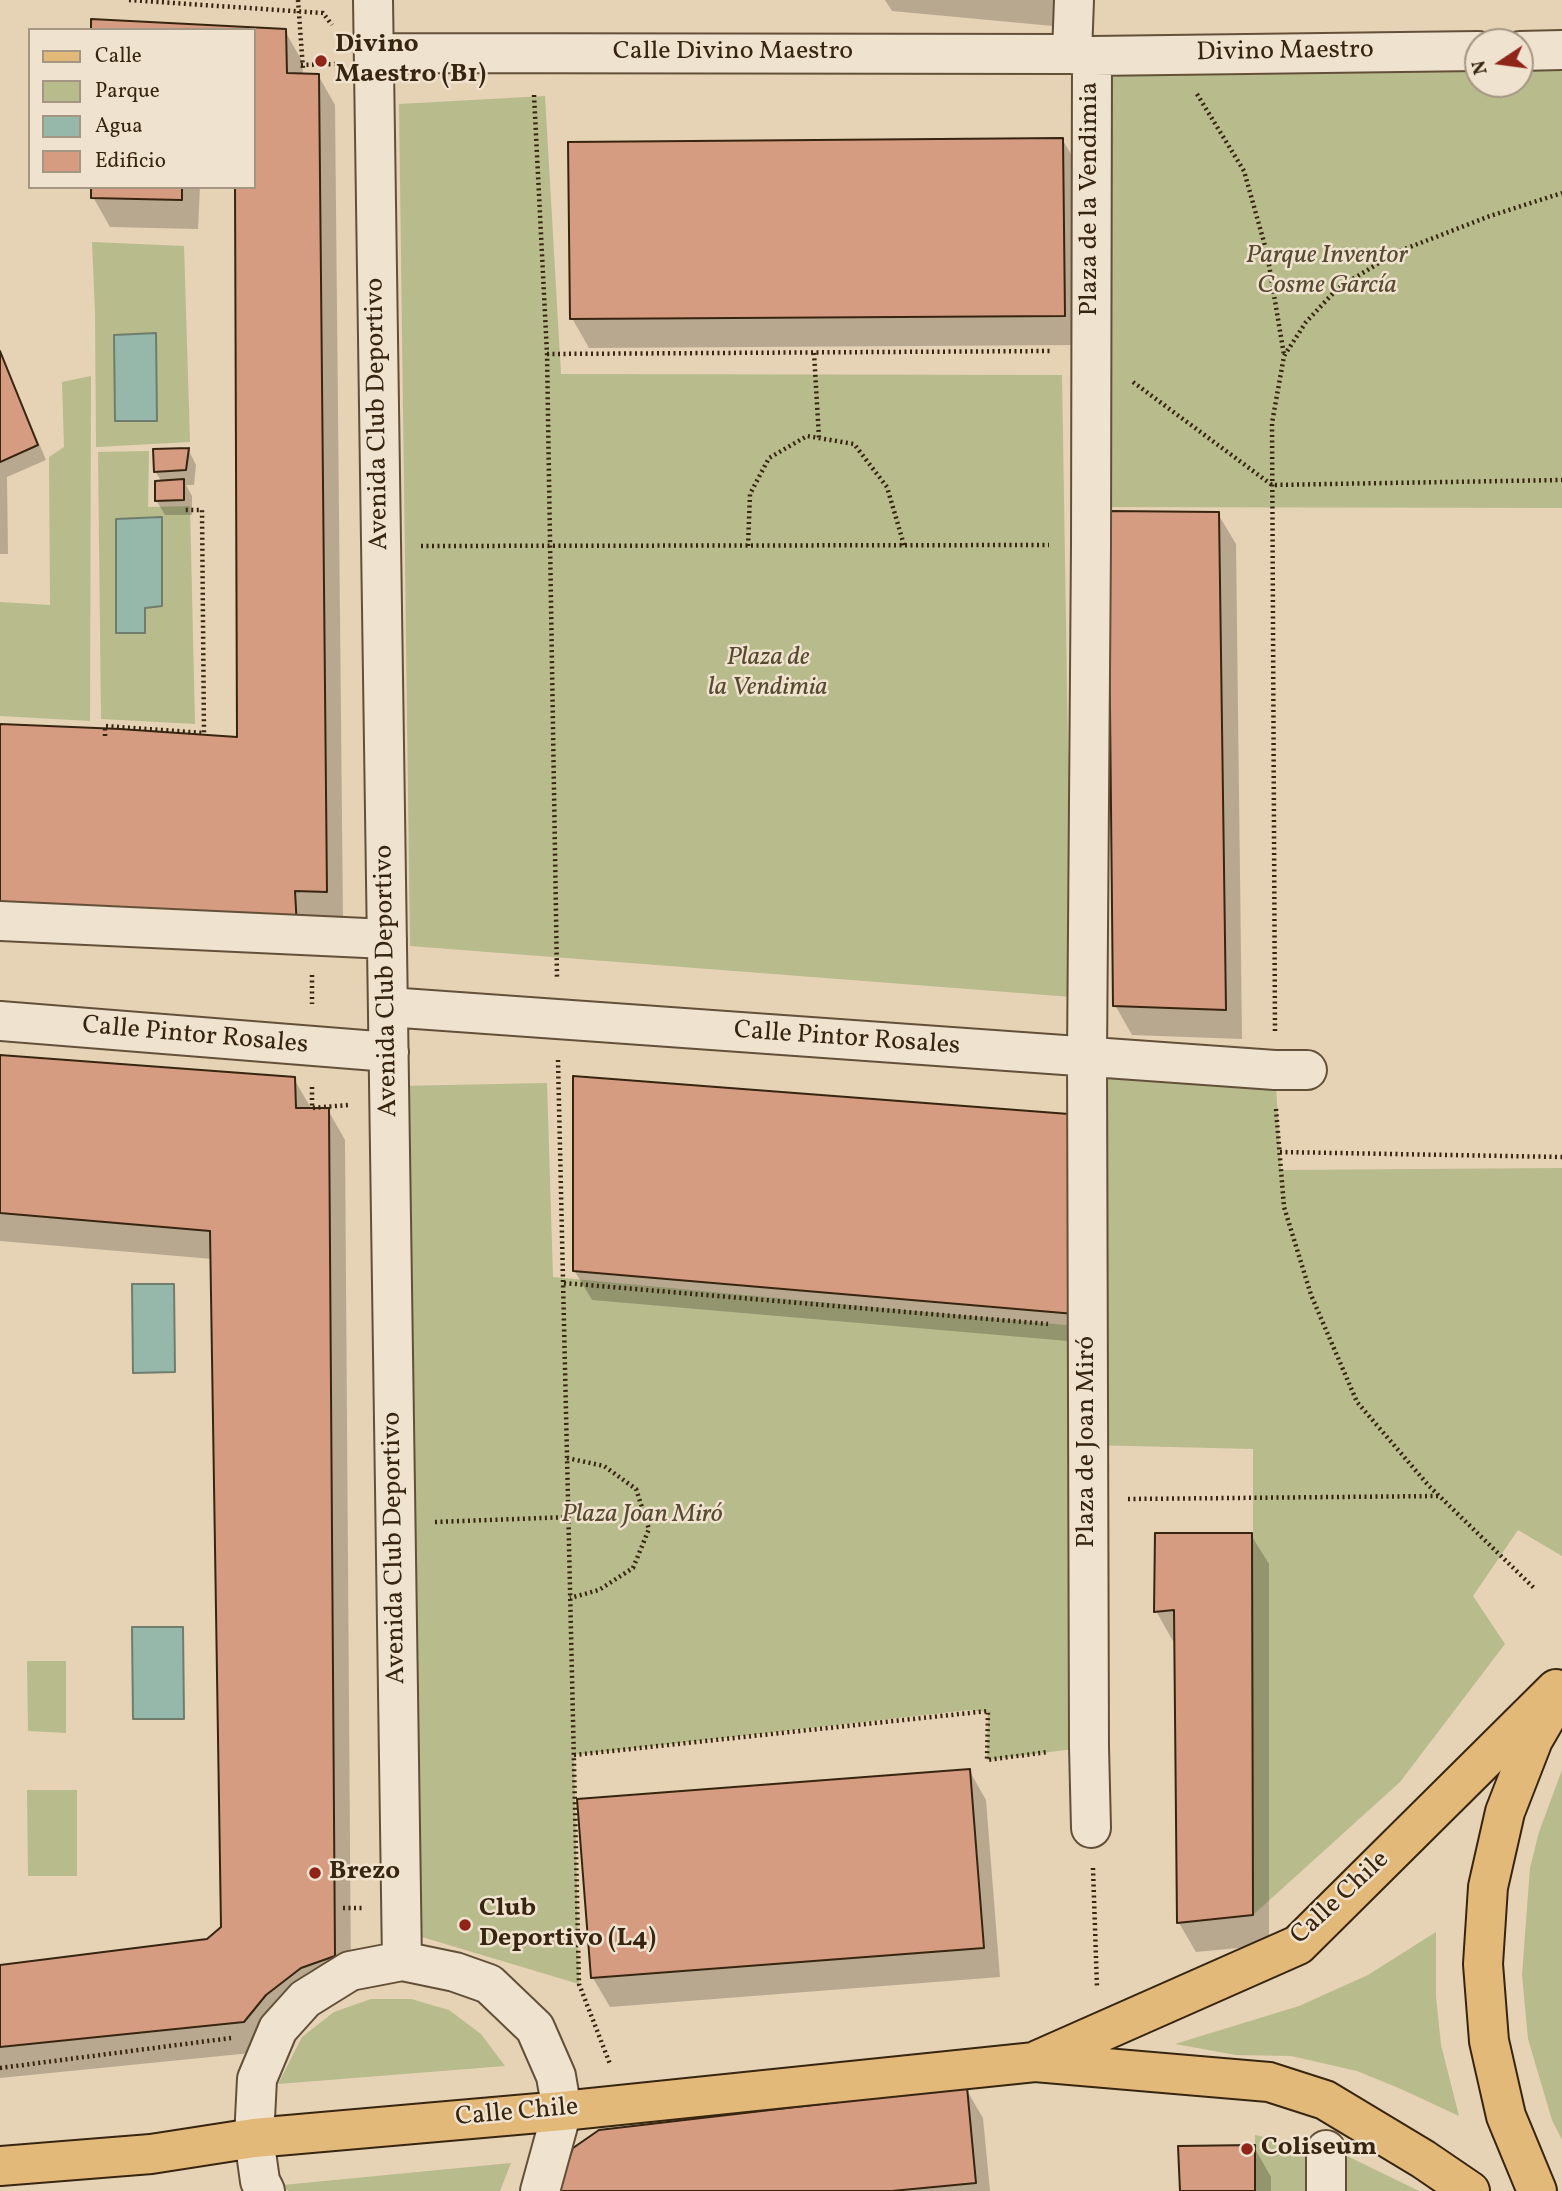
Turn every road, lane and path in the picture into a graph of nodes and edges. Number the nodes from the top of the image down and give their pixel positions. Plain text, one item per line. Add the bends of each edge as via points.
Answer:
1 (298, 0) edge
2 (373, 0) edge
3 (1074, 0) edge
4 (1562, 50) edge
5 (1464, 51) edge
6 (1534, 51) edge
7 (374, 53) junction
8 (532, 53) junction
9 (1082, 55) junction
10 (303, 69) dead end
11 (1196, 92) dead end
12 (1562, 194) edge
13 (1091, 351) junction
14 (814, 353) junction
15 (547, 354) junction
16 (1284, 356) junction
17 (819, 438) junction
18 (1562, 480) edge
19 (1272, 485) junction
20 (184, 510) dead end
21 (904, 545) junction
22 (1091, 545) junction
23 (381, 546) junction
24 (550, 546) junction
25 (748, 546) junction
26 (105, 736) dead end
27 (0, 921) edge
28 (312, 936) junction
29 (387, 939) junction
30 (388, 1007) junction
31 (557, 1020) junction
32 (0, 1021) edge
33 (312, 1046) junction
34 (389, 1052) junction
35 (1087, 1056) junction
36 (1291, 1070) junction
37 (312, 1108) dead end
38 (1280, 1152) junction
39 (1562, 1157) edge
40 (564, 1283) junction
41 (1088, 1327) junction
42 (567, 1458) junction
43 (1439, 1496) junction
44 (1088, 1500) junction
45 (569, 1517) junction
46 (396, 1524) junction
47 (1534, 1588) dead end
48 (570, 1598) junction
49 (1562, 1683) edge
50 (1562, 1690) edge
51 (1089, 1747) junction
52 (574, 1755) junction
53 (1091, 1828) joint
54 (402, 1961) junction
55 (1098, 2034) junction
56 (242, 2036) dead end
57 (1035, 2062) junction
58 (0, 2068) edge
59 (626, 2104) junction
60 (562, 2111) junction
61 (254, 2138) junction
62 (1326, 2150) dead end
63 (0, 2166) edge
64 (265, 2191) edge
65 (540, 2191) edge
66 (1326, 2191) edge
67 (1470, 2191) edge
68 (1537, 2191) edge

1 - 10 path
2 - 7 street, Avenida Club Deportivo
3 - 9 street, Plaza de la Vendimia
4 - 6 street
5 - 9 street, Divino Maestro
7 - 8 street, Calle Divino Maestro
7 - 23 street, Avenida Club Deportivo
8 - 9 street, Calle Divino Maestro
8 - 15 path
9 - 13 street, Plaza de la Vendimia
11 - 16 path via 1244,171 1267,253
12 - 16 path via 1397,252 1338,288 1306,322
13 - 14 path
13 - 19 path
13 - 22 street, Plaza de la Vendimia
14 - 15 path
14 - 17 path
15 - 24 path
16 - 19 path via 1272,423
17 - 21 path via 853,444 887,488
17 - 25 path via 807,436 769,458 750,494
18 - 19 path
19 - 36 path
20 - 26 path via 202,510 204,733 105,726
21 - 22 path
21 - 25 path
22 - 35 street, Plaza de la Vendimia
23 - 24 path
23 - 29 street, Avenida Club Deportivo
24 - 25 path
24 - 31 path
27 - 28 street
28 - 29 street
28 - 33 path
29 - 30 street, Avenida Club Deportivo
30 - 31 street, Calle Pintor Rosales
30 - 34 street, Avenida Club Deportivo
31 - 35 street, Calle Pintor Rosales
31 - 40 path
32 - 33 street, Calle Pintor Rosales
33 - 34 street, Calle Pintor Rosales
33 - 37 path
34 - 46 street, Avenida Club Deportivo
35 - 36 street, Calle Pintor Rosales
35 - 41 street, Plaza de Joan Miró
36 - 38 path
38 - 39 path
38 - 43 path via 1284,1208 1311,1295 1357,1402
40 - 41 path
40 - 42 path
41 - 44 street, Plaza de Joan Miró
42 - 45 path
42 - 48 path via 604,1466 636,1489 649,1529 633,1568 599,1590
43 - 44 path
43 - 47 path
44 - 51 street, Plaza de Joan Miró
45 - 46 path
45 - 48 path
46 - 54 street, Avenida Club Deportivo
48 - 52 path
49 - 55 main road, Calle Chile via 1298,1945
50 - 68 main road via 1533,1740 1505,1812 1488,1887 1483,1964 1489,2041 1506,2116
51 - 52 path via 987,1760 988,1711
51 - 53 street, Plaza de Joan Miró
52 - 59 path via 579,1984
53 - 55 path
54 - 60 street via 489,1984 535,2028 556,2076
54 - 61 street via 350,1971 304,1999 278,2029 257,2079
55 - 57 main road, Calle Chile
56 - 58 path
57 - 59 main road, Calle Chile
57 - 67 main road, Calle Chile via 1269,2082 1325,2100
59 - 60 main road, Calle Chile
60 - 61 main road, Calle Chile
60 - 65 street
61 - 63 main road, Calle Chile via 151,2154
61 - 64 street
62 - 66 street

